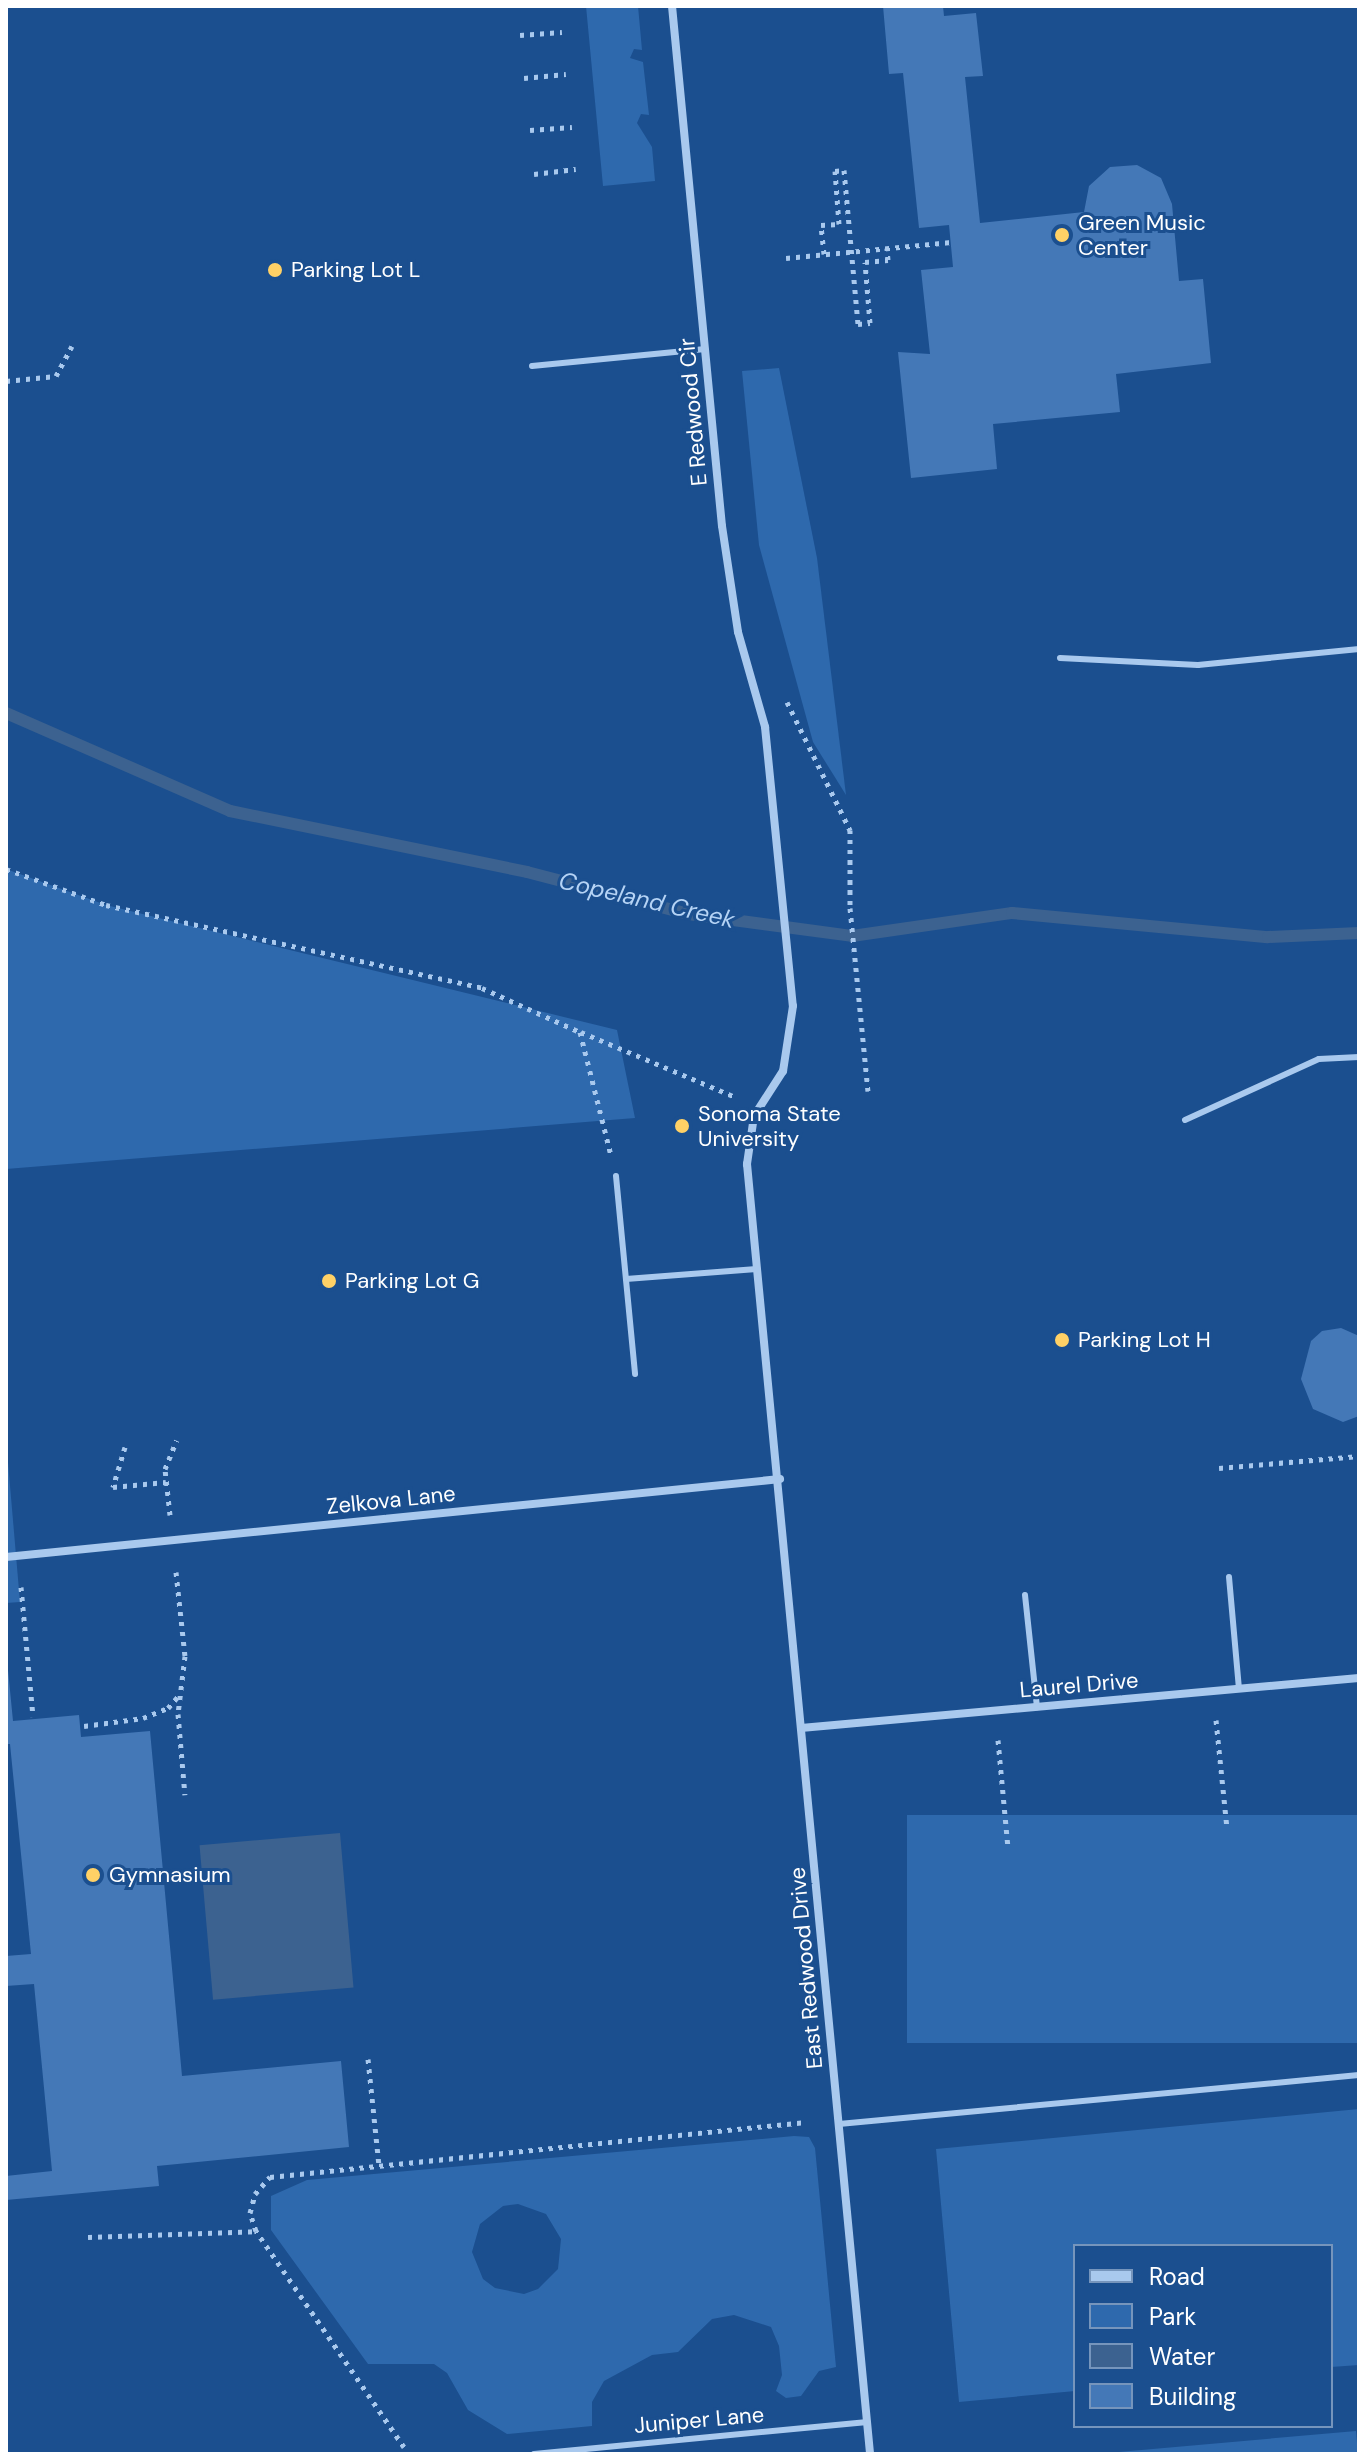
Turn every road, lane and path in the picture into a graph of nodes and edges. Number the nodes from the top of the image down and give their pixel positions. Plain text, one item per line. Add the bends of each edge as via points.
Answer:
1 (672, 6) edge
2 (562, 32) dead end
3 (520, 35) dead end
4 (566, 74) dead end
5 (524, 78) dead end
6 (572, 127) dead end
7 (530, 130) dead end
8 (576, 169) dead end
9 (534, 174) dead end
10 (951, 242) dead end
11 (887, 248) junction
12 (852, 252) junction
13 (824, 254) junction
14 (786, 258) dead end
15 (72, 346) dead end
16 (705, 349) junction
17 (532, 366) dead end
18 (6, 381) edge
19 (1359, 649) edge
20 (1060, 658) dead end
21 (784, 697) dead end
22 (6, 869) edge
23 (580, 1032) junction
24 (1359, 1057) edge
25 (868, 1091) dead end
26 (733, 1096) dead end
27 (1185, 1120) dead end
28 (616, 1176) joint
29 (757, 1269) junction
30 (626, 1279) junction
31 (635, 1374) dead end
32 (177, 1440) dead end
33 (125, 1447) dead end
34 (1359, 1456) edge
35 (1219, 1468) dead end
36 (780, 1479) junction
37 (166, 1482) junction
38 (170, 1515) dead end
39 (6, 1557) edge
40 (176, 1572) dead end
41 (1229, 1577) dead end
42 (21, 1587) dead end
43 (1025, 1595) dead end
44 (1359, 1678) edge
45 (1239, 1689) junction
46 (181, 1694) junction
47 (1037, 1707) junction
48 (33, 1716) dead end
49 (1216, 1720) dead end
50 (84, 1726) dead end
51 (801, 1728) junction
52 (998, 1740) dead end
53 (185, 1795) dead end
54 (1227, 1828) dead end
55 (1008, 1848) dead end
56 (368, 2059) dead end
57 (1359, 2075) edge
58 (806, 2122) dead end
59 (839, 2124) junction
60 (379, 2165) junction
61 (256, 2231) junction
62 (88, 2237) dead end
63 (867, 2422) junction
64 (404, 2447) dead end
65 (534, 2454) edge
66 (870, 2454) edge

1 - 16 street, E Redwood Cir
2 - 3 path
4 - 5 path
6 - 7 path
8 - 9 path
10 - 11 path
11 - 12 path
11 - 12 path via 888,260 865,262 870,323 858,324
12 - 13 path
12 - 13 path via 844,170 835,171 839,224 821,225
13 - 14 path
15 - 18 path via 56,376
16 - 17 lane
16 - 29 street, E Redwood Cir via 738,632 765,727 793,1006 783,1071 754,1116 747,1164
19 - 20 lane via 1198,665
21 - 25 path via 850,830 850,908
22 - 23 path via 106,905 482,988
23 - 26 path
23 - 28 path
24 - 27 lane via 1319,1059
28 - 30 lane
29 - 30 lane
29 - 36 street, East Redwood Drive
30 - 31 lane
32 - 37 path via 165,1469
33 - 37 path via 113,1487
34 - 35 path
36 - 39 street, Zelkova Lane
36 - 51 street, East Redwood Drive
37 - 38 path
40 - 46 path via 185,1656
41 - 45 lane
42 - 48 path
43 - 47 lane
44 - 45 street, Laurel Drive
45 - 47 street, Laurel Drive
46 - 50 path via 168,1708 143,1718
46 - 53 path
47 - 51 street, Laurel Drive
49 - 54 path
51 - 59 street, East Redwood Drive
52 - 55 path
56 - 60 path
57 - 59 lane
58 - 60 path
59 - 63 street, East Redwood Drive
60 - 61 path via 270,2177 255,2194 250,2213
61 - 62 path
61 - 64 path
63 - 65 lane, Juniper Lane
63 - 66 street, East Redwood Drive

